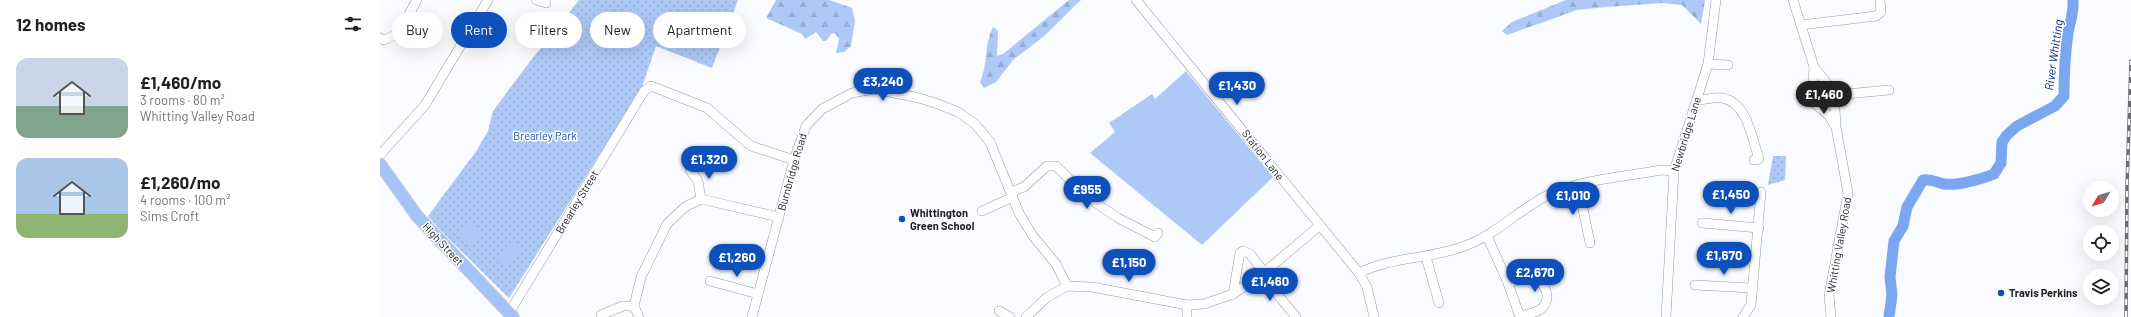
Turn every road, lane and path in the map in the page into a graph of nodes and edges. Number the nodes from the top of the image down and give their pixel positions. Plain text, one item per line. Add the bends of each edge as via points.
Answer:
1 (417, 0) edge
2 (488, 0) edge
3 (1136, 0) edge
4 (1716, 0) edge
5 (1793, 0) edge
6 (1880, 0) edge
7 (1801, 25) junction
8 (380, 38) edge
9 (1708, 64) junction
10 (1728, 65) dead end
11 (1814, 67) junction
12 (1828, 85) junction
13 (1813, 90) junction
14 (1889, 90) dead end
15 (1834, 98) junction
16 (1697, 100) junction
17 (1820, 108) junction
18 (1836, 127) junction
19 (380, 155) edge
20 (794, 160) junction
21 (1754, 160) dead end
22 (380, 164) edge
23 (690, 170) dead end
24 (1674, 172) junction
25 (1578, 185) junction
26 (1761, 192) dead end
27 (1012, 195) junction
28 (701, 199) junction
29 (982, 211) dead end
30 (779, 217) junction
31 (1702, 224) dead end
32 (1319, 226) junction
33 (1759, 228) junction
34 (1158, 233) dead end
35 (1487, 236) junction
36 (1590, 243) dead end
37 (1426, 257) junction
38 (1263, 273) junction
39 (1359, 273) junction
40 (710, 281) dead end
41 (1508, 284) junction
42 (1695, 285) dead end
43 (1067, 286) junction
44 (1752, 288) junction
45 (758, 294) junction
46 (1233, 294) junction
47 (1439, 303) dead end
48 (1187, 305) junction
49 (634, 306) junction
50 (999, 311) dead end
51 (511, 315) edge
52 (601, 315) dead end
53 (639, 317) edge
54 (752, 317) edge
55 (1010, 317) edge
56 (1026, 317) edge
57 (1187, 317) edge
58 (1296, 317) edge
59 (1374, 317) edge
60 (1520, 317) edge
61 (1666, 317) edge
62 (1743, 317) edge
63 (1831, 317) edge

1 - 8 street via 398,34 384,40
2 - 19 street via 425,105
3 - 32 street, Station Lane
4 - 9 street, Newbridge Lane
5 - 7 street, Whitting Valley Road
6 - 7 street via 1881,12 1876,16
7 - 11 street, Whitting Valley Road
9 - 10 street
9 - 16 street, Newbridge Lane
11 - 12 street, Whitting Valley Road
11 - 13 street, Whitting Valley Road
12 - 13 street via 1821,84
12 - 15 street, Whitting Valley Road
13 - 17 street, Whitting Valley Road via 1812,101
14 - 15 street
15 - 17 street via 1828,107
15 - 18 street, Whitting Valley Road
16 - 21 street via 1721,98 1733,101 1739,106 1759,159
16 - 24 street, Newbridge Lane
17 - 18 street, Whitting Valley Road
18 - 63 street, Whitting Valley Road via 1848,193 1830,296
20 - 27 street, Burnbridge Road via 806,126 822,109 852,93 874,89 938,104 958,112 975,124 990,142
20 - 30 street, Burnbridge Road
20 - 51 street, Brearley Street via 751,146 707,108 651,86 644,91
22 - 51 main road, High Street via 417,216
23 - 28 street via 698,181
24 - 25 street via 1661,170
24 - 61 street, Newbridge Lane
25 - 35 street via 1536,202
25 - 36 street
26 - 33 street
27 - 29 street
27 - 34 street via 1047,166 1056,166 1086,196 1118,218 1155,237
27 - 43 street, Burnbridge Road via 1019,213 1033,236 1056,264
28 - 30 street
28 - 49 street via 685,207 667,224 641,277
30 - 45 street, Burnbridge Road
31 - 33 street
32 - 38 street
32 - 39 street, Station Lane
33 - 44 street
35 - 37 street via 1464,247
35 - 41 street
37 - 39 street via 1373,266
37 - 47 street
38 - 46 street
38 - 46 street via 1250,254 1243,251 1240,253
38 - 58 street
39 - 59 street, Station Lane via 1367,287
40 - 45 street
41 - 60 street
41 - 60 street via 1532,278 1542,283 1547,293 1547,302 1540,310
42 - 44 street
43 - 48 street via 1092,287
43 - 56 street via 1046,298
44 - 62 street via 1751,305
45 - 54 street, Burnbridge Road
46 - 48 street via 1204,304
48 - 57 street
49 - 52 street via 623,306
49 - 53 street
50 - 55 street

